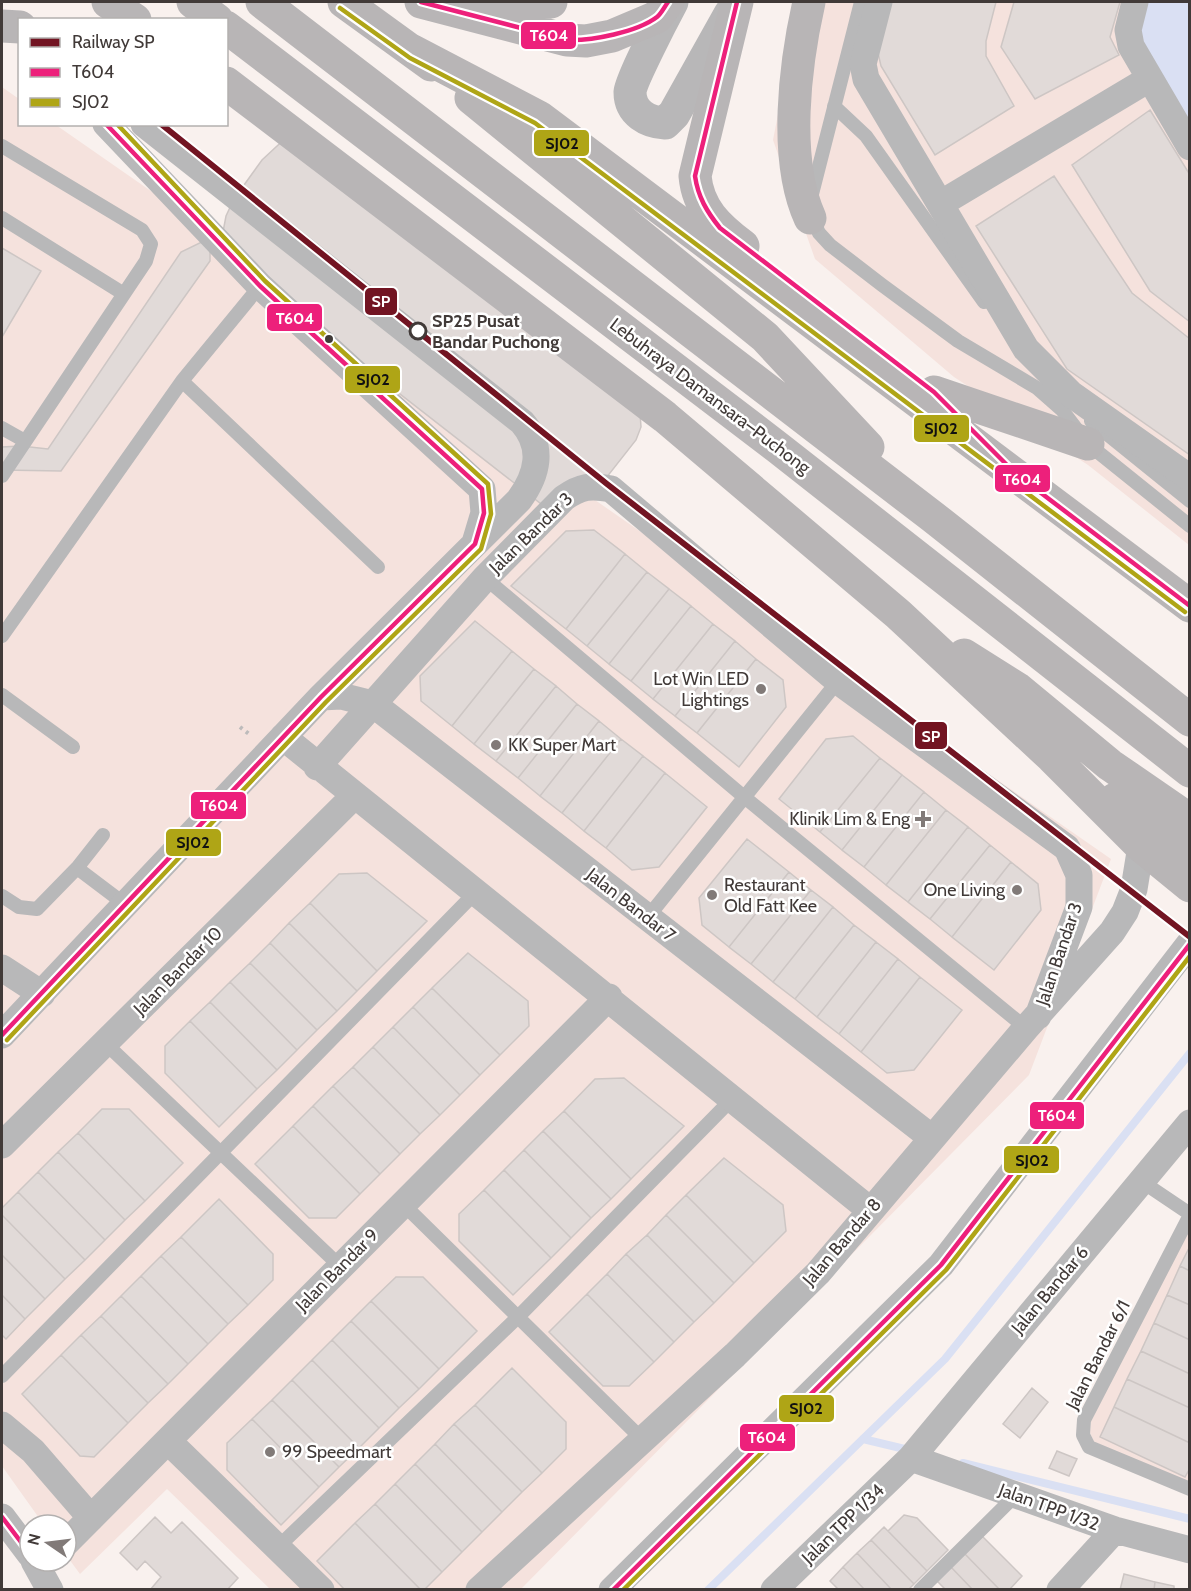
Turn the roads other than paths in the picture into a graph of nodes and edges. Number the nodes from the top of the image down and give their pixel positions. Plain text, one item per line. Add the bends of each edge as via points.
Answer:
1 (108, 2) edge
2 (194, 2) edge
3 (262, 2) edge
4 (344, 2) edge
5 (551, 2) edge
6 (670, 2) edge
7 (737, 2) edge
8 (809, 2) edge
9 (861, 2) edge
10 (879, 2) edge
11 (1135, 2) edge
12 (428, 4) edge
13 (132, 18) edge
14 (214, 18) edge
15 (2, 26) edge
16 (18, 27) edge
17 (228, 29) edge
18 (2, 31) edge
19 (18, 42) edge
20 (413, 51) junction
21 (1149, 79) junction
22 (228, 85) edge
23 (834, 106) junction
24 (108, 126) edge
25 (147, 126) edge
26 (2, 146) edge
27 (1190, 147) edge
28 (940, 204) junction
29 (2, 218) edge
30 (810, 218) junction
31 (260, 286) junction
32 (124, 294) junction
33 (182, 381) junction
34 (934, 392) junction
35 (2, 428) edge
36 (25, 441) junction
37 (1088, 444) junction
38 (1016, 474) junction
39 (2, 476) edge
40 (1190, 478) edge
41 (1190, 501) edge
42 (933, 517) junction
43 (1190, 526) edge
44 (475, 544) junction
45 (378, 567) dead end
46 (485, 578) junction
47 (1190, 606) edge
48 (898, 614) junction
49 (2, 636) edge
50 (838, 681) junction
51 (2, 695) edge
52 (321, 697) junction
53 (373, 704) junction
54 (1190, 720) edge
55 (283, 737) junction
56 (73, 747) dead end
57 (1052, 757) junction
58 (317, 767) junction
59 (1190, 771) edge
60 (354, 796) junction
61 (743, 796) junction
62 (1190, 820) edge
63 (104, 836) dead end
64 (1141, 846) junction
65 (1190, 851) edge
66 (77, 868) junction
67 (1190, 886) edge
68 (476, 892) junction
69 (2, 896) edge
70 (126, 905) junction
71 (646, 918) junction
72 (1184, 961) edge
73 (2, 968) edge
74 (42, 994) junction
75 (609, 997) junction
76 (1032, 1022) junction
77 (2, 1035) edge
78 (105, 1043) junction
79 (733, 1098) junction
80 (1190, 1123) edge
81 (932, 1138) junction
82 (2, 1145) edge
83 (221, 1153) junction
84 (1141, 1181) junction
85 (403, 1204) junction
86 (870, 1210) junction
87 (1190, 1214) edge
88 (341, 1267) junction
89 (518, 1317) junction
90 (2, 1376) edge
91 (2, 1425) edge
92 (642, 1440) junction
93 (168, 1441) junction
94 (911, 1458) junction
95 (1190, 1489) edge
96 (1016, 1495) junction
97 (2, 1517) edge
98 (91, 1518) junction
99 (1115, 1530) junction
100 (78, 1531) edge
101 (18, 1538) edge
102 (278, 1547) junction
103 (1190, 1550) edge
104 (321, 1590) edge
105 (479, 1590) edge
106 (612, 1590) edge
107 (774, 1590) edge
108 (920, 1590) edge
109 (1060, 1590) edge

1 - 13 highway
2 - 14 highway
3 - 42 highway
4 - 20 highway
5 - 12 highway
6 - 7 main road via 630,92 635,109 651,122 665,123 674,114
6 - 12 highway via 657,17 612,36 586,41 567,40
7 - 34 highway via 695,176 702,206 720,228
8 - 30 highway via 802,36 794,147 803,201
9 - 23 lane
10 - 28 street via 863,64 866,79
11 - 21 street via 1128,30 1131,46
15 - 16 highway
17 - 59 highway, Lebuhraya Damansara–Puchong via 777,447
18 - 19 street
20 - 38 highway via 539,117
20 - 42 highway via 765,337
21 - 27 street
21 - 28 street
22 - 48 highway via 664,417
23 - 30 lane via 815,177
23 - 41 lane via 866,136 1006,333 1103,433
24 - 31 street
25 - 44 street, Jalan Bandar 3 via 530,431 537,448 537,466 528,487
26 - 32 lane via 142,230 151,244 146,261
28 - 40 street via 1026,349 1071,394
29 - 32 lane
30 - 37 lane via 830,245 882,285 958,341 1037,388 1062,410
31 - 33 lane
31 - 44 street via 482,489 484,513
32 - 36 lane
33 - 45 lane
33 - 49 lane
34 - 37 highway
34 - 38 highway
35 - 36 lane
36 - 39 lane
37 - 43 lane
38 - 47 highway
42 - 54 highway
44 - 52 street, Jalan Bandar 3
46 - 50 street, Jalan Bandar 3 via 564,498 591,485 611,489
46 - 53 street, Jalan Bandar 3
46 - 61 lane
48 - 57 highway
48 - 62 highway via 1018,688 1110,765
50 - 61 lane
50 - 76 street, Jalan Bandar 3 via 1067,848 1079,875 1079,907
51 - 56 lane
52 - 53 street, Jalan Bandar 7 via 341,696
52 - 55 street, Jalan Bandar 3
53 - 58 street, Jalan Bandar 3
53 - 71 street, Jalan Bandar 7
55 - 58 street
55 - 70 street, Jalan Bandar 3
57 - 64 highway
57 - 65 highway
58 - 60 street
60 - 68 street
60 - 78 street, Jalan Bandar 10
61 - 71 lane
61 - 76 lane
63 - 66 lane
64 - 67 highway
64 - 76 street, Jalan Bandar 8 via 1140,865 1125,912 1092,956
66 - 69 lane via 38,909 20,907
66 - 70 lane
68 - 75 street
68 - 83 lane
70 - 74 street, Jalan Bandar 3
71 - 81 street, Jalan Bandar 7
72 - 106 street via 941,1265
73 - 74 street
74 - 77 street, Jalan Bandar 3
75 - 79 street
75 - 85 street, Jalan Bandar 9
76 - 81 street, Jalan Bandar 8
78 - 82 street, Jalan Bandar 10
78 - 83 lane
79 - 86 street
79 - 89 lane
80 - 84 street, Jalan Bandar 6
81 - 86 street, Jalan Bandar 8
83 - 88 lane
83 - 90 lane
84 - 87 lane
84 - 94 street, Jalan Bandar 6
85 - 88 street, Jalan Bandar 9
85 - 89 lane
86 - 92 street, Jalan Bandar 8 via 818,1273
87 - 95 lane, Jalan Bandar 6/1 via 1084,1420 1083,1435 1089,1447
88 - 93 street, Jalan Bandar 9
89 - 92 lane
89 - 102 lane
91 - 98 street via 33,1451
92 - 105 street, Jalan Bandar 8
93 - 98 street, Jalan Bandar 9
93 - 102 street
94 - 96 street, Jalan TPP 1/32
94 - 107 street, Jalan TPP 1/34
96 - 99 street, Jalan TPP 1/32
96 - 108 lane
97 - 101 street
98 - 100 street, Jalan Bandar 9
99 - 103 street, Jalan TPP 1/32
99 - 109 street
102 - 104 street

